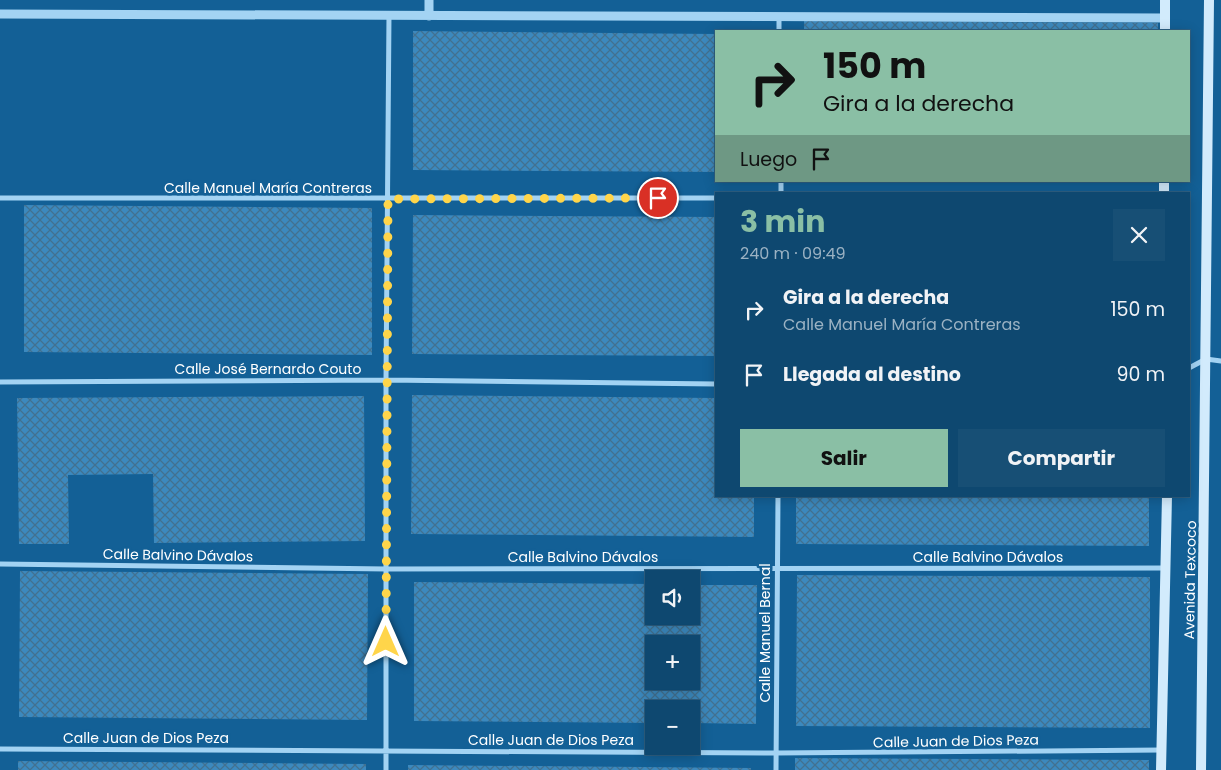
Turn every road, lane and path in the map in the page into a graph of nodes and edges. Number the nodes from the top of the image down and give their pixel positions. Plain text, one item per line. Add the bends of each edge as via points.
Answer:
1 (430, 0) edge
2 (1165, 0) edge
3 (1209, 0) edge
4 (0, 14) edge
5 (389, 15) junction
6 (429, 16) junction
7 (779, 16) junction
8 (1165, 18) junction
9 (779, 30) edge
10 (1165, 30) edge
11 (0, 198) edge
12 (715, 198) edge
13 (388, 199) junction
14 (1206, 359) junction
15 (1221, 361) edge
16 (1190, 367) edge
17 (386, 380) junction
18 (0, 382) edge
19 (715, 384) edge
20 (778, 497) edge
21 (1167, 497) edge
22 (0, 564) edge
23 (777, 568) junction
24 (1167, 568) junction
25 (386, 569) junction
26 (0, 748) edge
27 (386, 750) junction
28 (1162, 750) junction
29 (776, 753) junction
30 (386, 770) edge
31 (776, 770) edge
32 (1161, 770) edge
33 (1201, 770) edge

1 - 6 street
2 - 8 main road
3 - 14 main road, Avenida Texcoco
4 - 5 street
5 - 6 street
5 - 13 street
6 - 7 street
7 - 8 street
7 - 9 street
8 - 10 main road
11 - 13 street, Calle Manuel María Contreras
12 - 13 street, Calle Manuel María Contreras
13 - 17 street
14 - 15 street
14 - 16 street
14 - 33 main road, Avenida Texcoco
17 - 18 street, Calle José Bernardo Couto
17 - 19 street, Calle José Bernardo Couto
17 - 25 street
20 - 23 street, Calle Manuel Bernal
21 - 24 main road, Avenida Texcoco
22 - 25 street, Calle Balvino Dávalos
23 - 24 street, Calle Balvino Dávalos
23 - 25 street, Calle Balvino Dávalos
23 - 29 street, Calle Manuel Bernal
24 - 28 main road, Avenida Texcoco
25 - 27 street
26 - 27 street, Calle Juan de Dios Peza
27 - 29 street, Calle Juan de Dios Peza
27 - 30 street
28 - 29 street, Calle Juan de Dios Peza
28 - 32 main road, Avenida Texcoco
29 - 31 street, Calle Manuel Bernal

